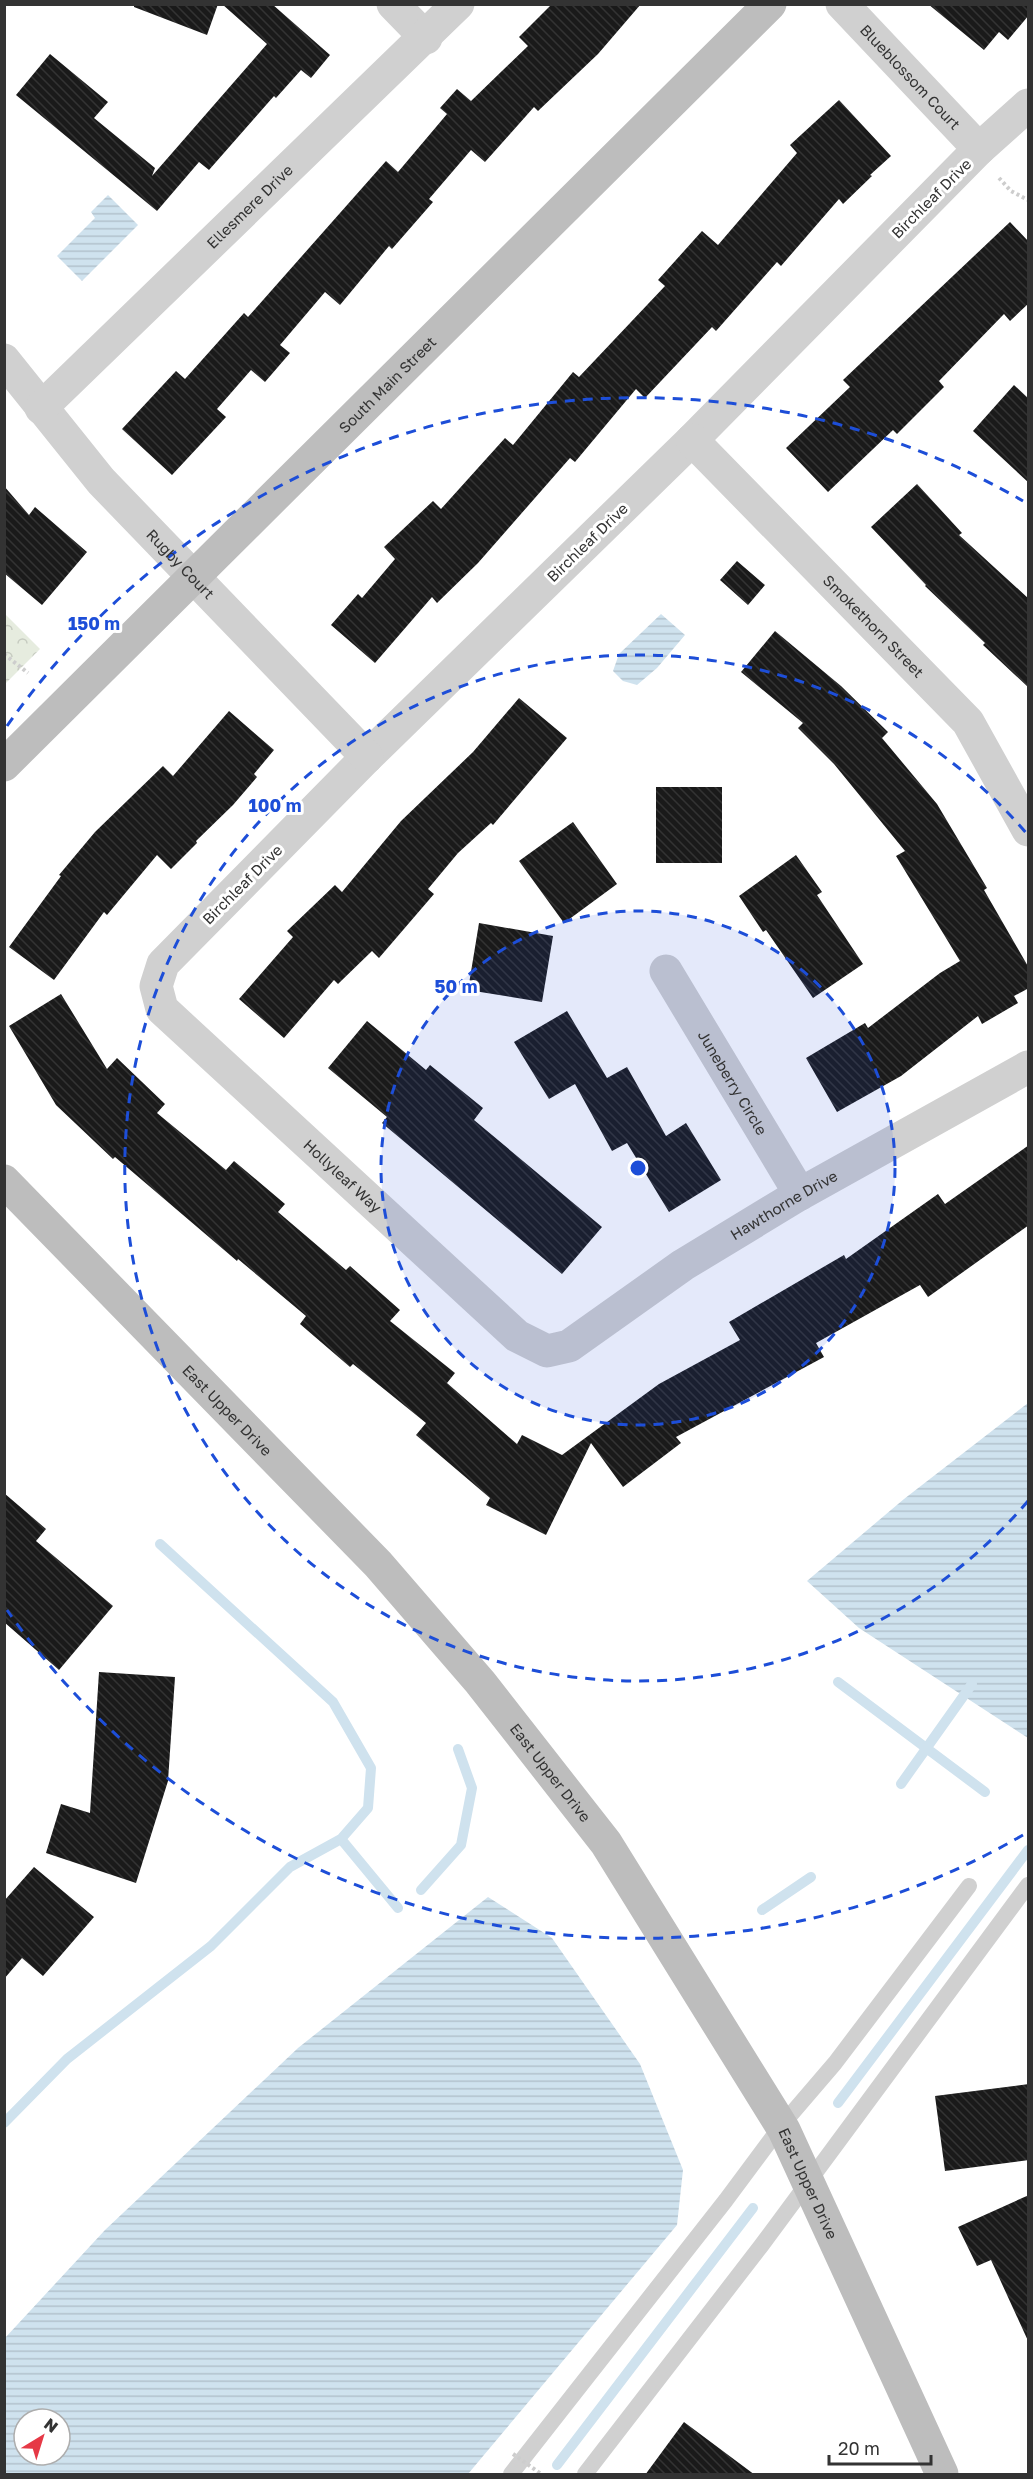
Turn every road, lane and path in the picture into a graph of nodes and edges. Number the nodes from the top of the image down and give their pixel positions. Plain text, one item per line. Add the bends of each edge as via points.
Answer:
1 (393, 4) edge
2 (458, 4) edge
3 (770, 4) edge
4 (842, 4) edge
5 (426, 38) junction
6 (1029, 105) edge
7 (980, 149) junction
8 (998, 177) dead end
9 (1029, 201) edge
10 (4, 360) edge
11 (41, 408) junction
12 (692, 440) junction
13 (193, 576) junction
14 (4, 654) edge
15 (28, 673) dead end
16 (367, 757) junction
17 (4, 765) edge
18 (1029, 830) edge
19 (666, 971) dead end
20 (156, 986) joint
21 (1029, 1067) edge
22 (4, 1180) edge
23 (800, 1194) junction
24 (547, 1351) joint
25 (1029, 1885) edge
26 (969, 1886) dead end
27 (781, 2126) junction
28 (808, 2180) junction
29 (518, 2457) junction
30 (511, 2475) edge
31 (541, 2475) edge
32 (585, 2475) edge
33 (942, 2475) edge

1 - 5 street
2 - 5 street, Ellesmere Drive
3 - 13 main road, South Main Street
4 - 7 street, Blueblossom Court
5 - 11 street, Ellesmere Drive
6 - 7 street, Birchleaf Drive
7 - 12 street, Birchleaf Drive
8 - 9 path via 1011,191
10 - 11 street, Rugby Court
11 - 13 street, Rugby Court via 101,481
12 - 16 street, Birchleaf Drive
12 - 18 street, Smokethorn Street via 968,722
13 - 16 street, Rugby Court
13 - 17 main road, South Main Street
14 - 15 path
16 - 20 street, Birchleaf Drive via 163,964
19 - 23 street, Juneberry Circle
20 - 24 street, Hollyleaf Way via 162,1009 517,1336
21 - 23 street, Hawthorne Drive
22 - 27 main road, East Upper Drive via 378,1564 480,1682 606,1843
23 - 24 street, Hawthorne Drive via 683,1265 569,1346
25 - 28 lane
26 - 27 lane via 835,2063
27 - 28 main road, East Upper Drive
27 - 29 lane via 719,2209
28 - 32 lane
28 - 33 main road, East Upper Drive
29 - 30 lane
29 - 31 path, bridge

